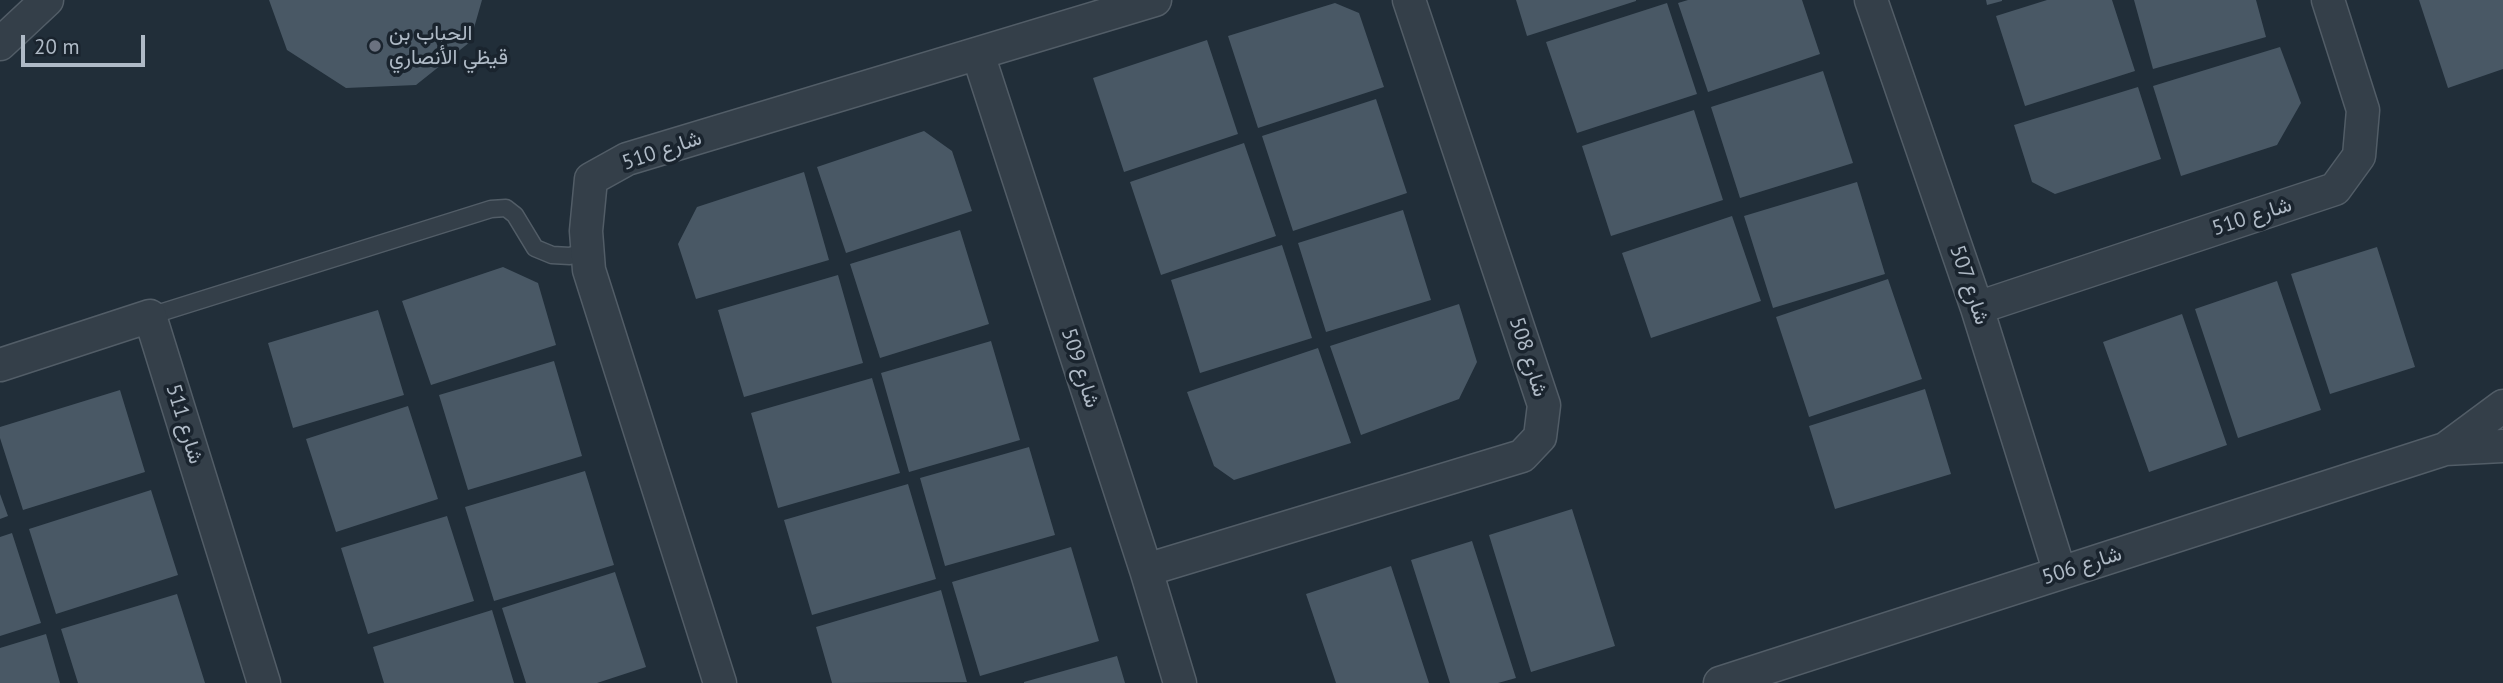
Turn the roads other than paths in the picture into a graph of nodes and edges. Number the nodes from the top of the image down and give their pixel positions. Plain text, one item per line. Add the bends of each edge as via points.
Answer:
1 (47, 0) edge
2 (1156, 0) edge
3 (1409, 0) edge
4 (1871, 0) edge
5 (2328, 0) edge
6 (0, 44) edge
7 (978, 54) junction
8 (588, 250) junction
9 (1977, 308) junction
10 (150, 316) junction
11 (0, 365) edge
12 (2503, 405) edge
13 (2503, 446) edge
14 (2445, 449) junction
15 (1146, 570) junction
16 (2060, 573) junction
17 (264, 683) edge
18 (719, 683) edge
19 (1180, 683) edge
20 (1720, 683) edge

1 - 6 street
2 - 7 street, شارع 510
3 - 15 street, شارع 508 via 1544,405 1540,437 1522,456
4 - 9 street, شارع 507
5 - 9 street, شارع 510 via 2363,110 2358,156 2335,189
7 - 8 street, شارع 510 via 627,159 591,179
7 - 15 street, شارع 509
8 - 10 lane via 570,256 535,248 515,215 506,208 491,209
8 - 18 street, شارع 510 via 589,270
9 - 16 street, شارع 507
10 - 11 street
10 - 17 street, شارع 511
12 - 14 street, شارع 506
13 - 14 street, شارع 506
14 - 16 street, شارع 506
15 - 19 street, شارع 509
16 - 20 street, شارع 506

